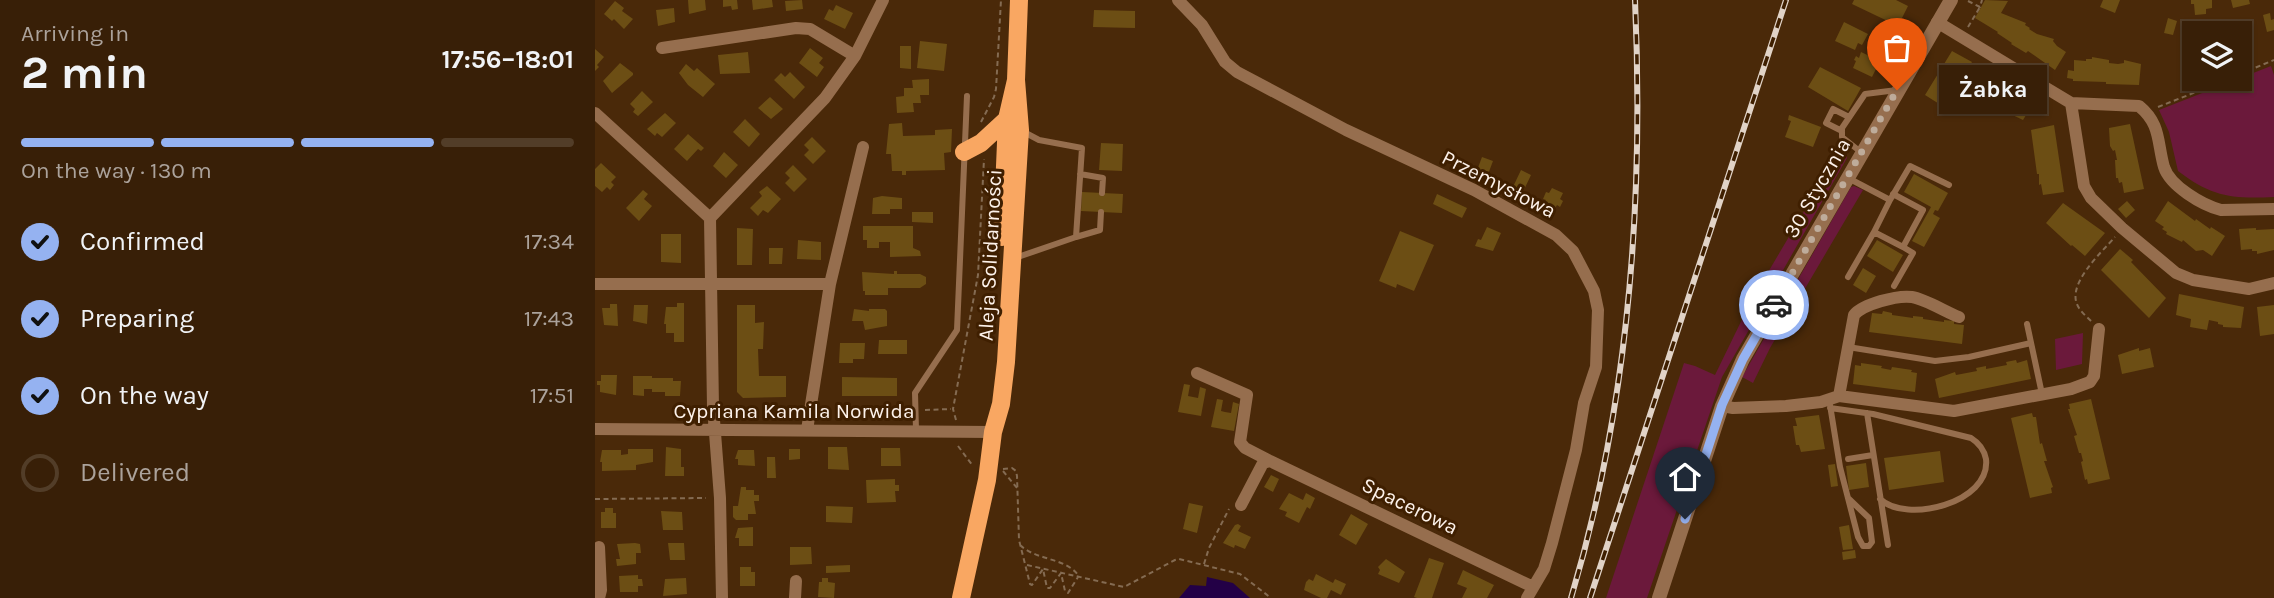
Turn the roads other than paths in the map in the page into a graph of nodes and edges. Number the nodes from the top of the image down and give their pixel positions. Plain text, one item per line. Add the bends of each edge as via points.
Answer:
1 (883, 0) edge
2 (1019, 0) edge
3 (1178, 0) edge
4 (1951, 0) edge
5 (1937, 22) junction
6 (662, 48) dead end
7 (855, 56) junction
8 (1897, 90) junction
9 (967, 96) dead end
10 (2071, 103) junction
11 (595, 113) edge
12 (1849, 117) junction
13 (1014, 125) junction
14 (1842, 131) junction
15 (863, 147) dead end
16 (964, 152) junction
17 (1862, 153) junction
18 (1080, 174) junction
19 (1848, 178) junction
20 (1949, 185) dead end
21 (1102, 193) dead end
22 (1892, 197) junction
23 (2274, 209) edge
24 (1101, 212) dead end
25 (710, 218) junction
26 (1874, 232) junction
27 (1076, 237) junction
28 (1903, 247) junction
29 (1013, 258) junction
30 (1848, 277) dead end
31 (595, 284) edge
32 (712, 284) junction
33 (830, 284) junction
34 (2274, 284) edge
35 (1894, 286) dead end
36 (1959, 317) dead end
37 (2027, 324) dead end
38 (2099, 329) road end
39 (2031, 342) junction
40 (1848, 347) junction
41 (1197, 373) dead end
42 (2042, 394) junction
43 (1833, 401) junction
44 (1722, 405) junction
45 (1867, 413) junction
46 (595, 429) edge
47 (715, 429) junction
48 (807, 430) junction
49 (916, 430) junction
50 (993, 432) junction
51 (1873, 455) junction
52 (1848, 459) dead end
53 (1270, 461) junction
54 (1849, 498) junction
55 (1879, 499) junction
56 (1238, 502) road end
57 (1888, 545) dead end
58 (599, 547) dead end
59 (796, 581) dead end
60 (1530, 592) edge
61 (599, 598) edge
62 (722, 598) edge
63 (795, 598) edge
64 (961, 598) edge
65 (1659, 598) edge

1 - 7 street
2 - 13 main road, Aleja Solidarności
3 - 60 street, Przemysłowa via 1237,72 1519,214 1556,235 1573,251 1594,291 1598,310 1595,368 1552,542 1544,569
4 - 5 street, 30 Stycznia
5 - 8 street, 30 Stycznia
5 - 10 street
6 - 7 street via 796,28 810,29
7 - 25 street via 825,98
8 - 12 lane via 1865,94
8 - 17 street, 30 Stycznia
9 - 16 lane
10 - 23 street via 2139,106 2157,131 2165,168 2179,187 2221,210
10 - 34 street via 2084,186 2122,228 2176,273 2193,280 2249,289
11 - 25 street
12 - 14 lane
12 - 14 lane via 1833,108 1826,123
13 - 16 main road
13 - 18 lane via 1039,140 1082,148
13 - 29 main road, Aleja Solidarności
13 - 50 main road, Aleja Solidarności via 990,404
14 - 17 lane via 1845,141
15 - 33 street
16 - 49 lane via 957,330 915,393
17 - 19 street, 30 Stycznia
18 - 21 lane via 1103,178
18 - 27 lane
19 - 22 lane
19 - 44 street, 30 Stycznia via 1754,339
20 - 22 lane via 1910,166
22 - 26 lane
22 - 28 lane via 1923,210
24 - 27 lane via 1100,230
25 - 32 street
26 - 28 lane
26 - 30 lane
27 - 29 lane
28 - 35 lane via 1913,253
29 - 50 main road, Aleja Solidarności via 1006,362
31 - 32 street
32 - 33 street
32 - 47 street
33 - 48 street
36 - 40 street via 1912,297 1885,300 1860,308 1854,315
37 - 39 lane
38 - 42 street via 2097,369 2090,382
39 - 40 lane via 1935,360
39 - 42 lane
40 - 43 street
41 - 53 street, Spacerowa via 1247,395 1240,442
42 - 43 street via 1954,411
43 - 44 street
43 - 45 lane
43 - 54 lane via 1840,467
44 - 65 street, 30 Stycznia
45 - 51 lane
45 - 55 lane via 1971,438 1985,452 1985,477 1972,492 1940,507 1903,509
46 - 47 street, Cypriana Kamila Norwida
47 - 48 street, Cypriana Kamila Norwida
47 - 62 street
48 - 49 street, Cypriana Kamila Norwida
49 - 50 street, Cypriana Kamila Norwida
50 - 64 main road, Aleja Solidarności
51 - 52 lane
51 - 55 lane
53 - 56 street via 1263,463
53 - 60 street, Spacerowa
54 - 54 lane via 1860,543 1869,546 1870,518
55 - 57 lane
58 - 61 street
59 - 63 street

